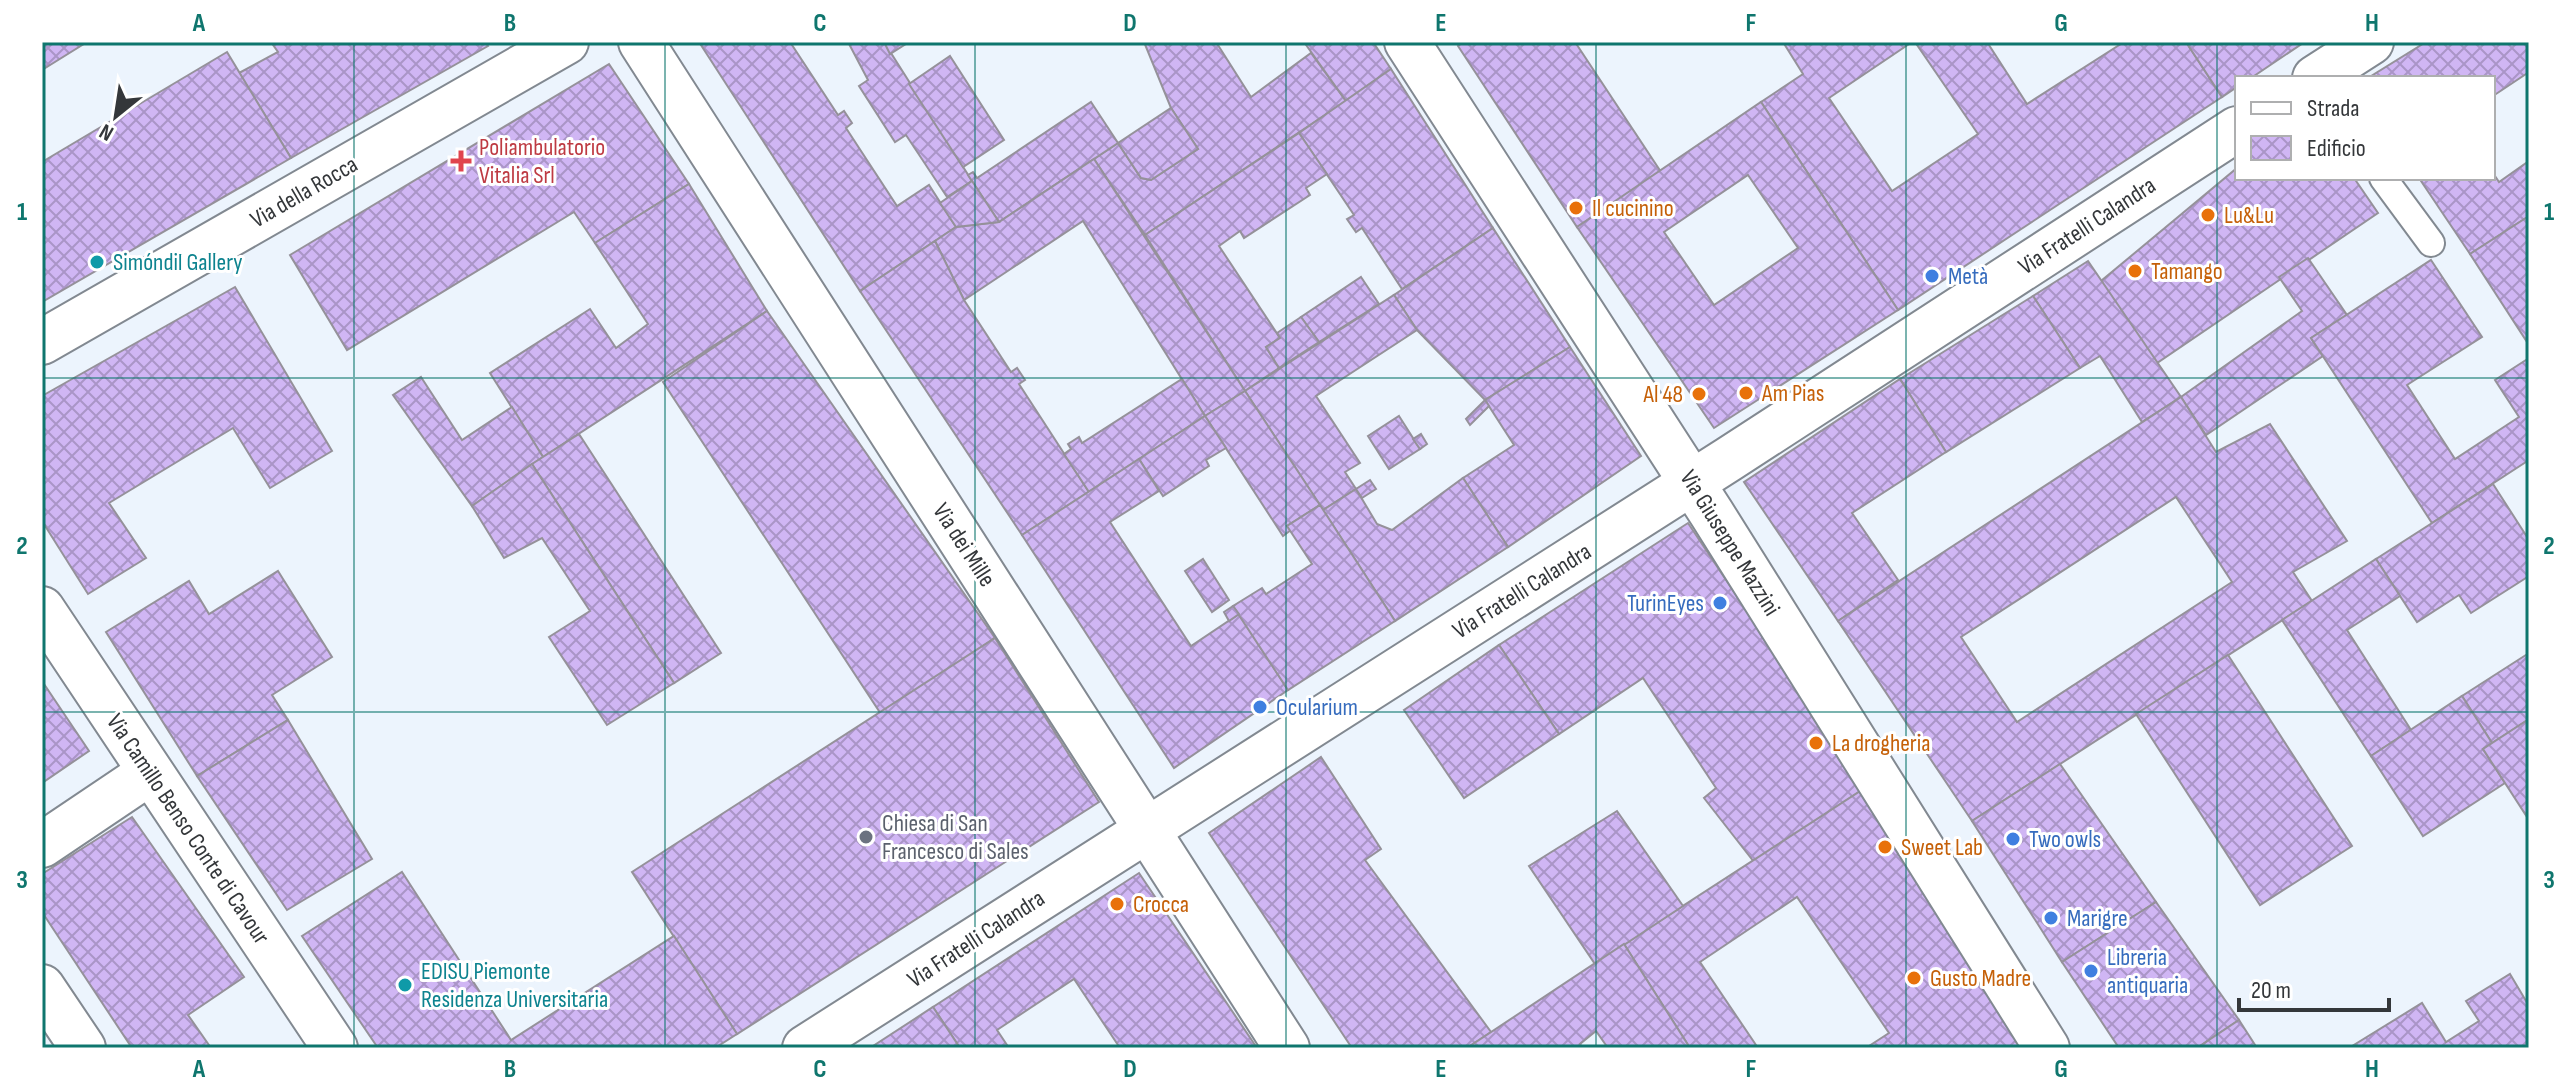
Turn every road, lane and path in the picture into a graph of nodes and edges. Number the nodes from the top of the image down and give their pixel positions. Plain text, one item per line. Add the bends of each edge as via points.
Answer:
1 (566, 42) edge
2 (641, 42) edge
3 (1407, 42) edge
4 (2371, 42) edge
5 (2318, 76) edge
6 (2235, 130) edge
7 (2384, 180) edge
8 (2431, 243) dead end
9 (42, 342) edge
10 (1692, 482) junction
11 (42, 609) edge
12 (149, 773) junction
13 (1147, 830) junction
14 (42, 845) edge
15 (42, 987) edge
16 (83, 1048) edge
17 (335, 1048) edge
18 (805, 1048) edge
19 (1287, 1048) edge
20 (2047, 1048) edge

1 - 9 street, Via della Rocca
2 - 13 street, Via dei Mille
3 - 10 street, Via Giuseppe Mazzini
4 - 5 street
6 - 10 street, Via Fratelli Calandra
7 - 8 lane
10 - 13 street, Via Fratelli Calandra
10 - 20 street, Via Giuseppe Mazzini
11 - 12 street, Via Camillo Benso Conte di Cavour
12 - 14 street
12 - 17 street, Via Camillo Benso Conte di Cavour
13 - 18 street, Via Fratelli Calandra
13 - 19 street, Via dei Mille
15 - 16 street

